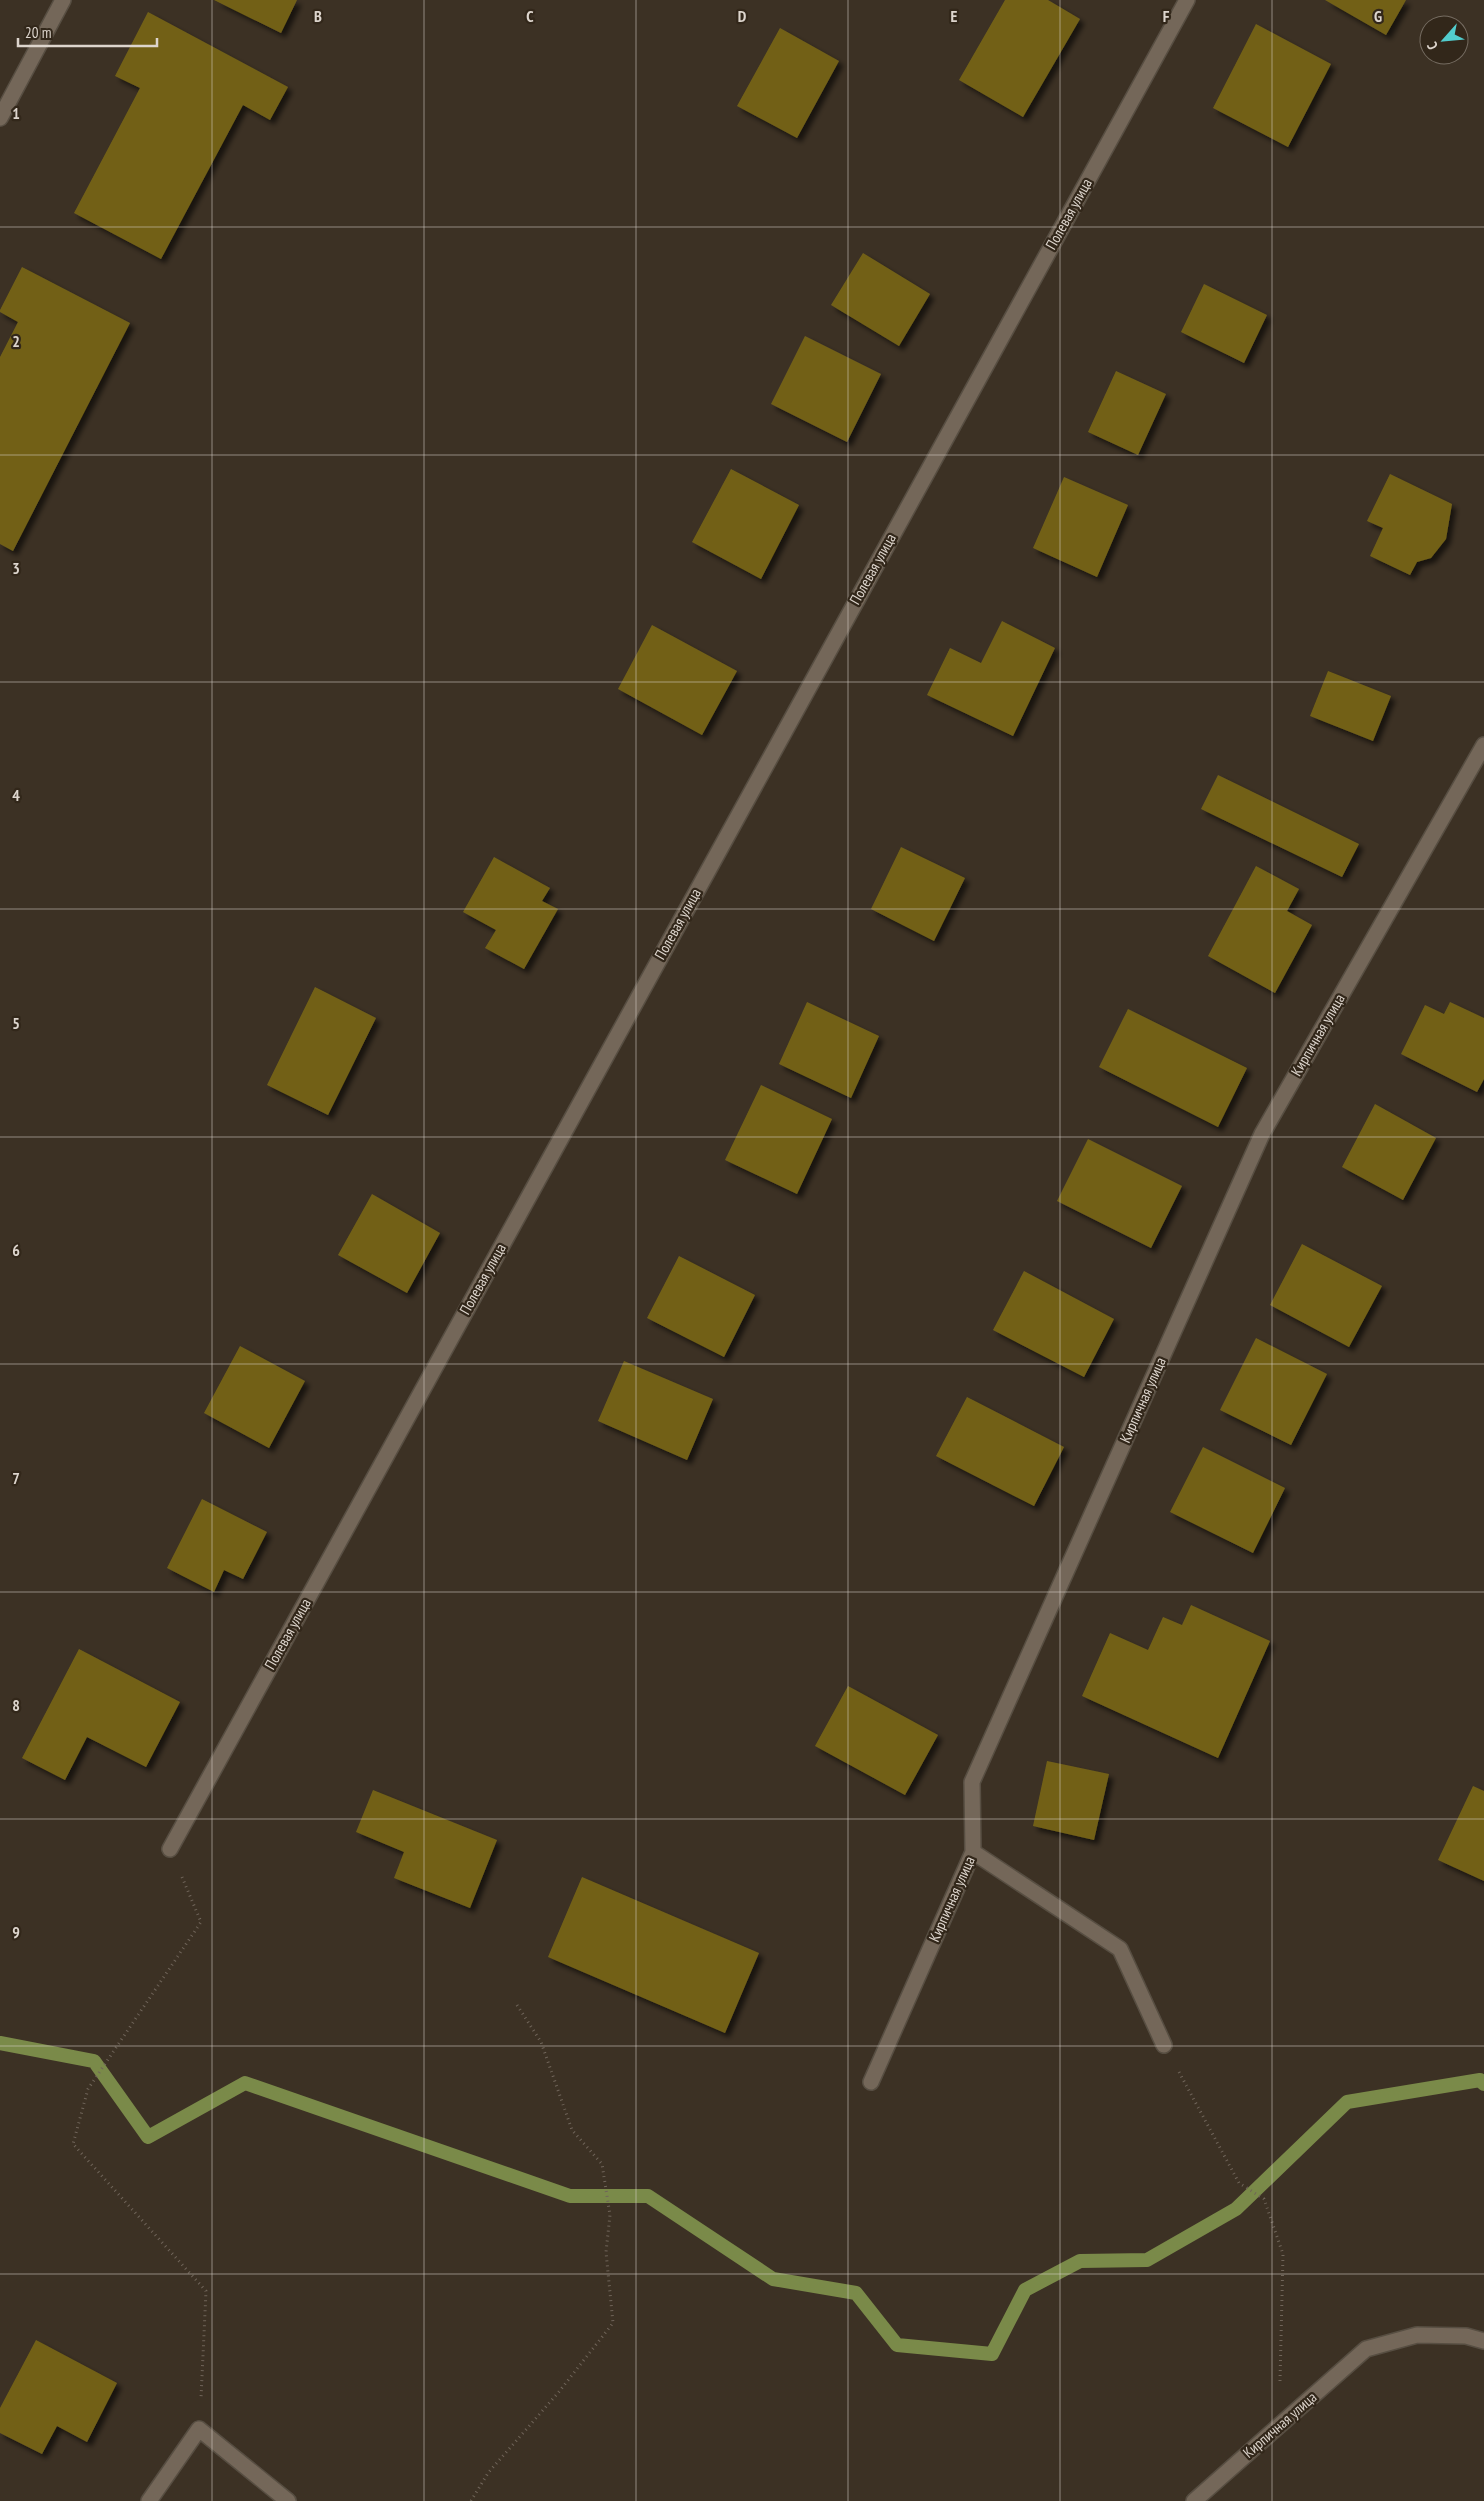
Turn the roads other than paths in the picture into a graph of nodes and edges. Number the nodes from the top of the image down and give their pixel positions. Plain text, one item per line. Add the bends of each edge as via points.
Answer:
1 (63, 0) edge
2 (1187, 0) edge
3 (0, 118) edge
4 (1484, 745) edge
5 (170, 1849) road end
6 (973, 1852) junction
7 (1164, 2045) road end
8 (871, 2082) dead end
9 (1484, 2341) edge
10 (149, 2501) edge
11 (288, 2501) edge
12 (1194, 2501) edge

1 - 3 street
2 - 5 street, Полевая улица
4 - 6 street, Кирпичная улица via 1262,1134 972,1782
6 - 7 street via 1120,1949
6 - 8 street, Кирпичная улица
9 - 12 street, Кирпичная улица via 1466,2336 1417,2335 1366,2349
10 - 11 street via 199,2429

